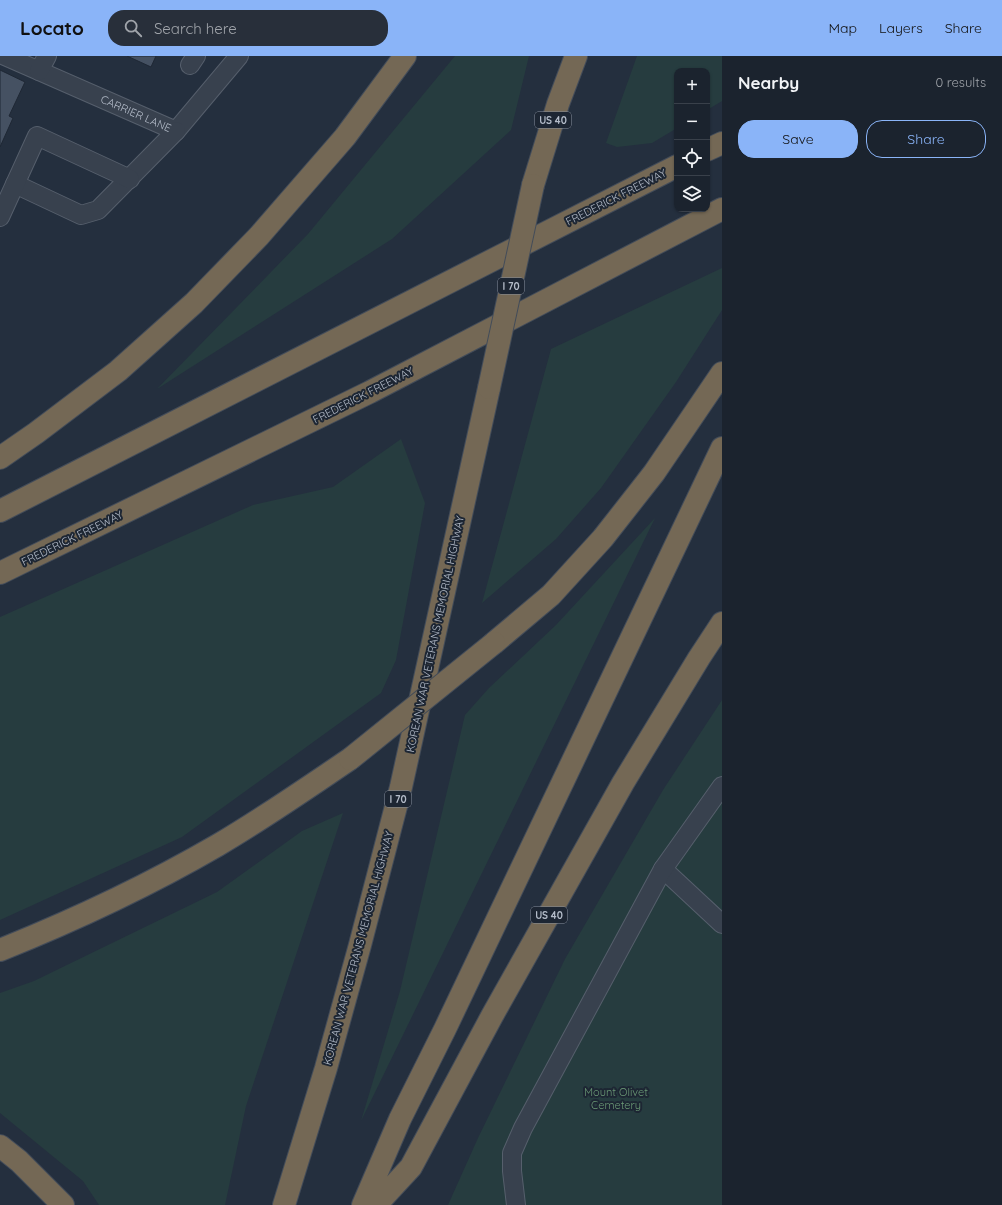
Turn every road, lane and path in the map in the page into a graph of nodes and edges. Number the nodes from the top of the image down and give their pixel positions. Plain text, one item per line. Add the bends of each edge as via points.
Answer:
1 (5, 56) edge
2 (239, 56) edge
3 (405, 56) edge
4 (560, 56) edge
5 (576, 56) edge
6 (43, 64) edge
7 (176, 131) junction
8 (722, 143) edge
9 (710, 149) edge
10 (674, 168) edge
11 (130, 178) junction
12 (15, 184) junction
13 (533, 185) junction
14 (722, 209) edge
15 (0, 217) edge
16 (722, 373) edge
17 (722, 448) edge
18 (0, 458) edge
19 (0, 511) edge
20 (0, 573) edge
21 (722, 623) edge
22 (722, 786) edge
23 (663, 870) junction
24 (722, 924) edge
25 (0, 950) edge
26 (0, 1146) edge
27 (63, 1205) edge
28 (284, 1205) edge
29 (363, 1205) edge
30 (376, 1205) edge
31 (516, 1205) edge

1 - 6 lane, CARRIER LANE
2 - 7 lane, CARRIER LANE
3 - 18 highway via 345,137 259,236 194,303 118,371
4 - 13 highway, KOREAN WAR VETERANS MEMORIAL HIGHWAY / I 70
5 - 13 highway, US 40
6 - 7 lane, CARRIER LANE
7 - 11 lane
8 - 9 highway
10 - 19 highway, FREDERICK FREEWAY
11 - 12 lane via 98,210 81,215
11 - 12 lane via 37,136
12 - 15 lane
13 - 28 highway, KOREAN WAR VETERANS MEMORIAL HIGHWAY / I 70, bridge via 399,794 330,1053
14 - 20 highway, FREDERICK FREEWAY via 370,392
16 - 25 highway, bridge via 654,473 603,538 551,595 350,759 218,845 81,916
17 - 29 highway via 400,1119
21 - 30 highway, US 40 via 619,789 411,1167
22 - 23 lane
23 - 24 lane
23 - 31 lane via 523,1128 512,1153
26 - 27 highway via 19,1161

